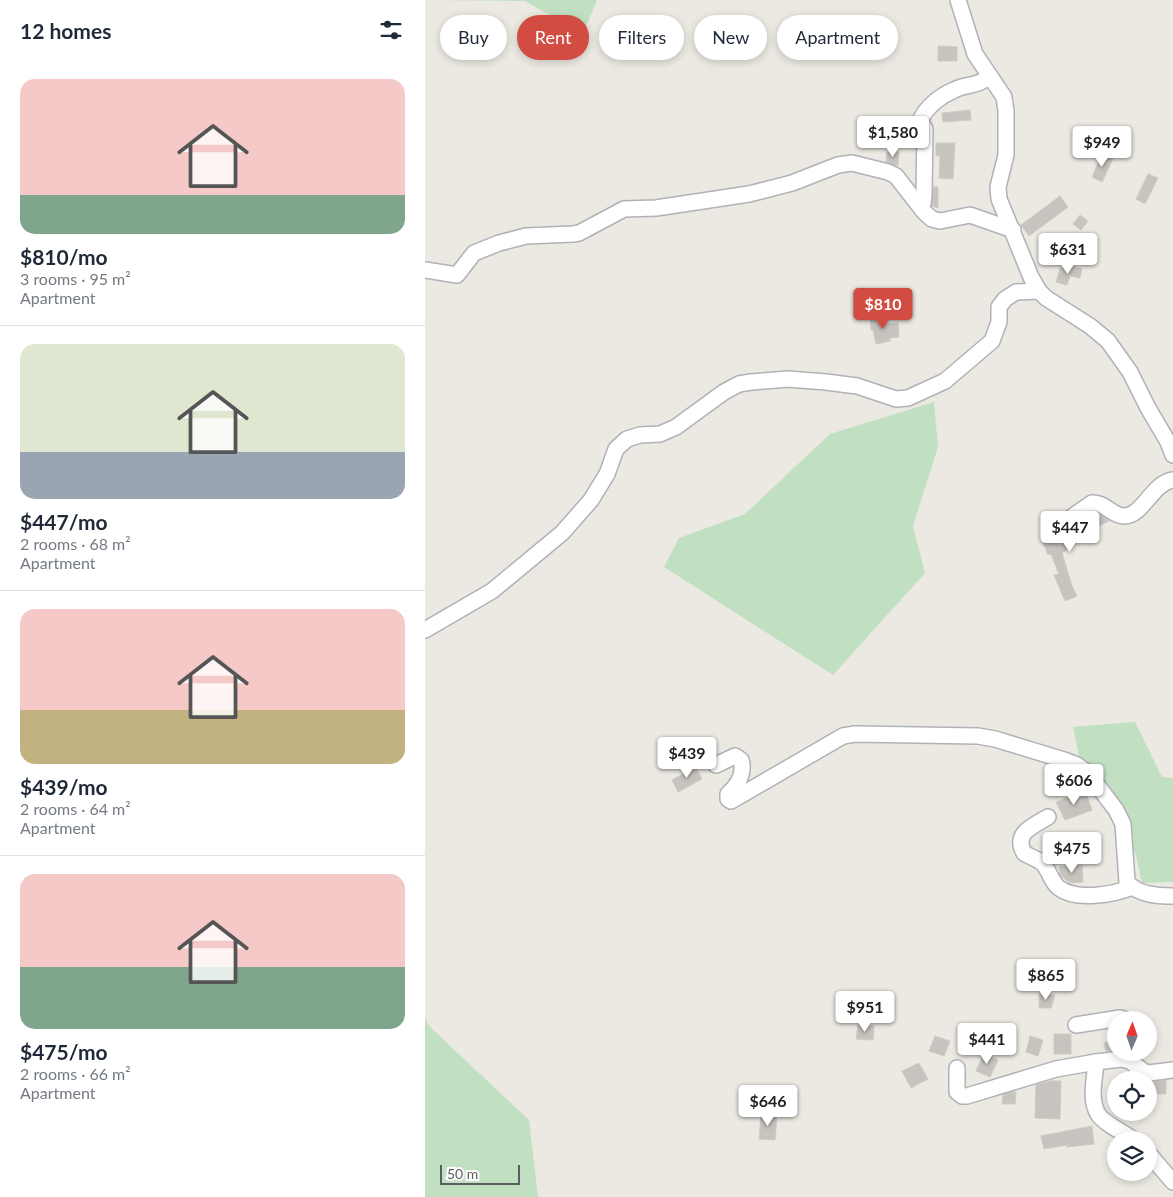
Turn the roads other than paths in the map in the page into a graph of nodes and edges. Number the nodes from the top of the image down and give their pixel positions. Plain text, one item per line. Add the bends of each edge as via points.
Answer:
1 (958, 0) edge
2 (991, 76) junction
3 (920, 206) junction
4 (1013, 230) junction
5 (425, 270) edge
6 (1039, 290) junction
7 (1173, 455) edge
8 (1173, 480) edge
9 (1065, 530) dead end
10 (425, 630) edge
11 (717, 765) dead end
12 (1047, 817) dead end
13 (1131, 887) junction
14 (1173, 896) edge
15 (1107, 1020) edge
16 (1076, 1025) dead end
17 (1107, 1061) edge
18 (1135, 1061) edge
19 (1096, 1062) junction
20 (957, 1068) dead end
21 (1173, 1070) edge
22 (1121, 1131) edge
23 (1157, 1163) edge
24 (1173, 1182) edge

1 - 2 street via 975,54
2 - 3 street via 975,86 955,89 924,111 920,121 925,129 924,195
2 - 4 street via 1005,104 1005,155 999,187 1002,209
3 - 4 street via 940,221 970,215
3 - 5 street via 896,176 860,164 838,165 792,183 749,194 656,208 624,209 579,233 513,239 476,251 457,275
4 - 6 street
6 - 7 street via 1108,341 1130,372
6 - 10 street via 1016,292 1005,299 999,307 999,322 992,341 945,380 908,398 896,400 857,386 825,382 788,379 751,382 724,392 676,427 660,434 627,439 616,449 607,474 591,500 562,533 492,591
8 - 9 street via 1160,485 1130,515 1118,515 1093,503 1066,521
11 - 13 street via 735,756 743,765 736,786 728,794 731,801 843,736 855,734 978,736 1041,752 1077,765 1088,773 1116,810 1123,824 1127,882
12 - 13 street via 1028,830 1020,842 1024,853 1045,866 1056,886 1074,894 1091,895 1115,893
13 - 14 street via 1154,895
15 - 16 street
17 - 19 street
18 - 21 street via 1149,1073
19 - 20 street via 1056,1069 967,1096 957,1092
19 - 22 street via 1093,1095 1099,1115
23 - 24 street

